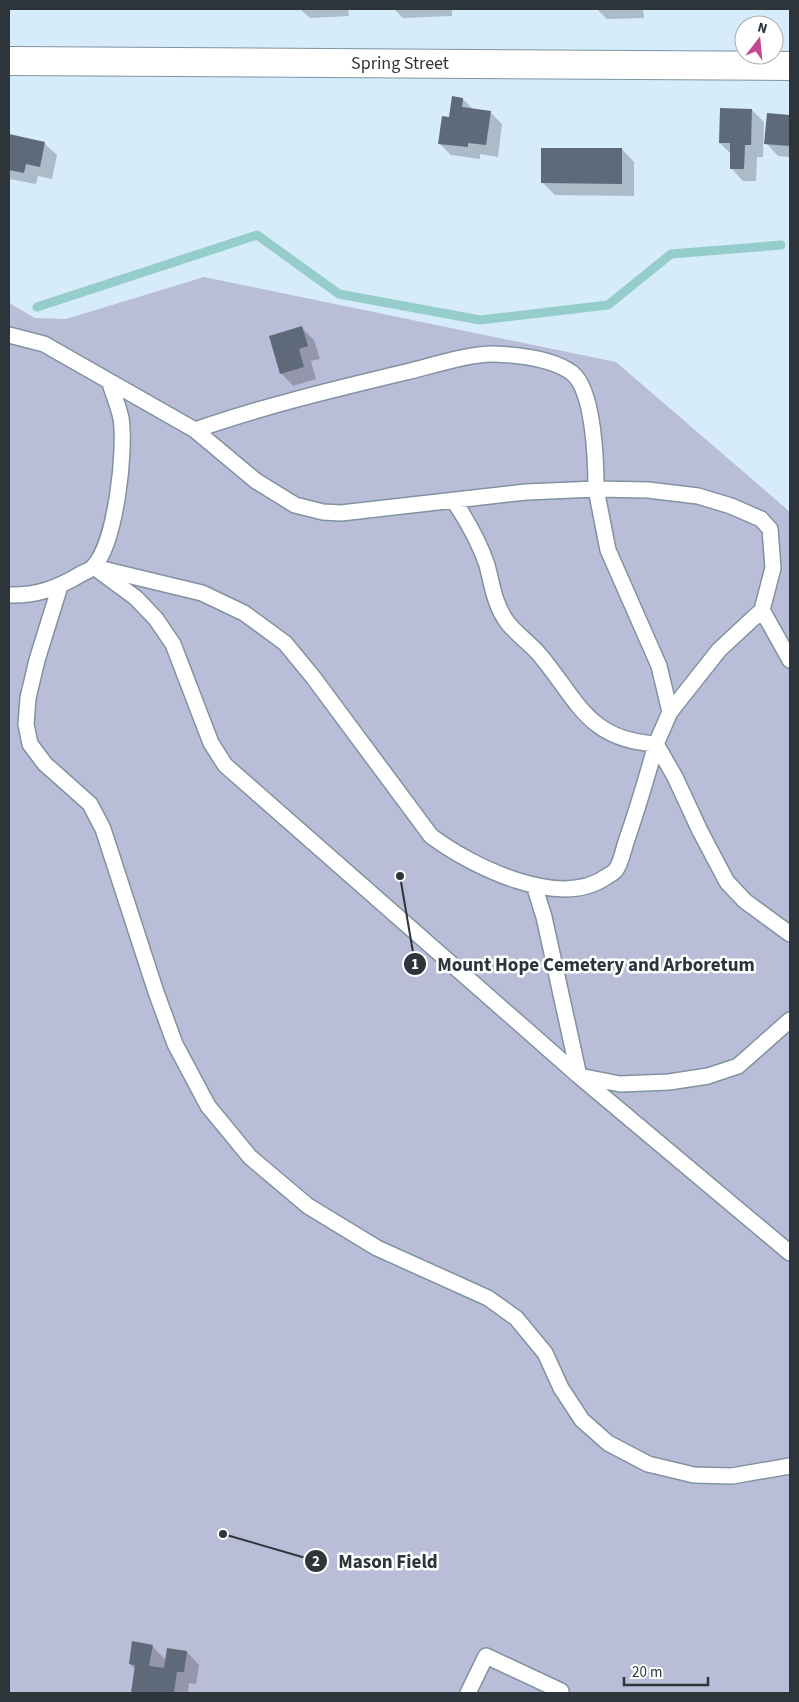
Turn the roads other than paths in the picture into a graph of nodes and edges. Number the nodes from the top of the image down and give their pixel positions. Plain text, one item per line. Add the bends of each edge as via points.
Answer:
1 (9, 61) edge
2 (790, 66) edge
3 (9, 335) edge
4 (109, 381) junction
5 (195, 430) junction
6 (596, 488) junction
7 (454, 501) junction
8 (94, 567) junction
9 (60, 586) junction
10 (9, 595) edge
11 (762, 610) junction
12 (790, 660) edge
13 (670, 712) junction
14 (656, 744) junction
15 (534, 885) junction
16 (790, 934) edge
17 (790, 1020) edge
18 (579, 1076) junction
19 (790, 1252) edge
20 (790, 1466) edge
21 (468, 1693) edge
22 (560, 1693) edge

1 - 2 street, Spring Street
3 - 4 lane via 44,344
4 - 5 lane
4 - 8 lane via 121,418 122,455 112,524
5 - 6 lane via 240,414 444,362 494,354 525,358 548,362 572,373 584,393 596,446
5 - 7 lane via 256,481 295,504 324,512
6 - 7 lane
6 - 11 lane via 698,496 761,519 770,529 773,568
6 - 13 lane via 608,550 659,666
7 - 14 lane via 475,532 492,594 505,620 539,654 600,729 640,743
8 - 9 lane
8 - 15 lane via 195,591 244,613 285,643 430,836 479,866
8 - 18 lane via 136,598 173,644 211,743 225,765
9 - 10 lane via 39,593
9 - 20 lane via 28,698 26,724 30,744 45,764 90,804 103,829 175,1044 208,1106 250,1157 308,1206 377,1248 488,1298 516,1318 545,1353 561,1388 582,1420 608,1443 648,1464 694,1475 732,1476
11 - 12 lane
11 - 13 lane via 719,650
13 - 14 lane
14 - 15 lane via 641,799 615,871 596,884 570,890
14 - 16 lane via 727,882 745,901
15 - 18 lane
17 - 18 lane via 738,1066 708,1076 620,1084
18 - 19 lane
21 - 22 lane via 486,1656

